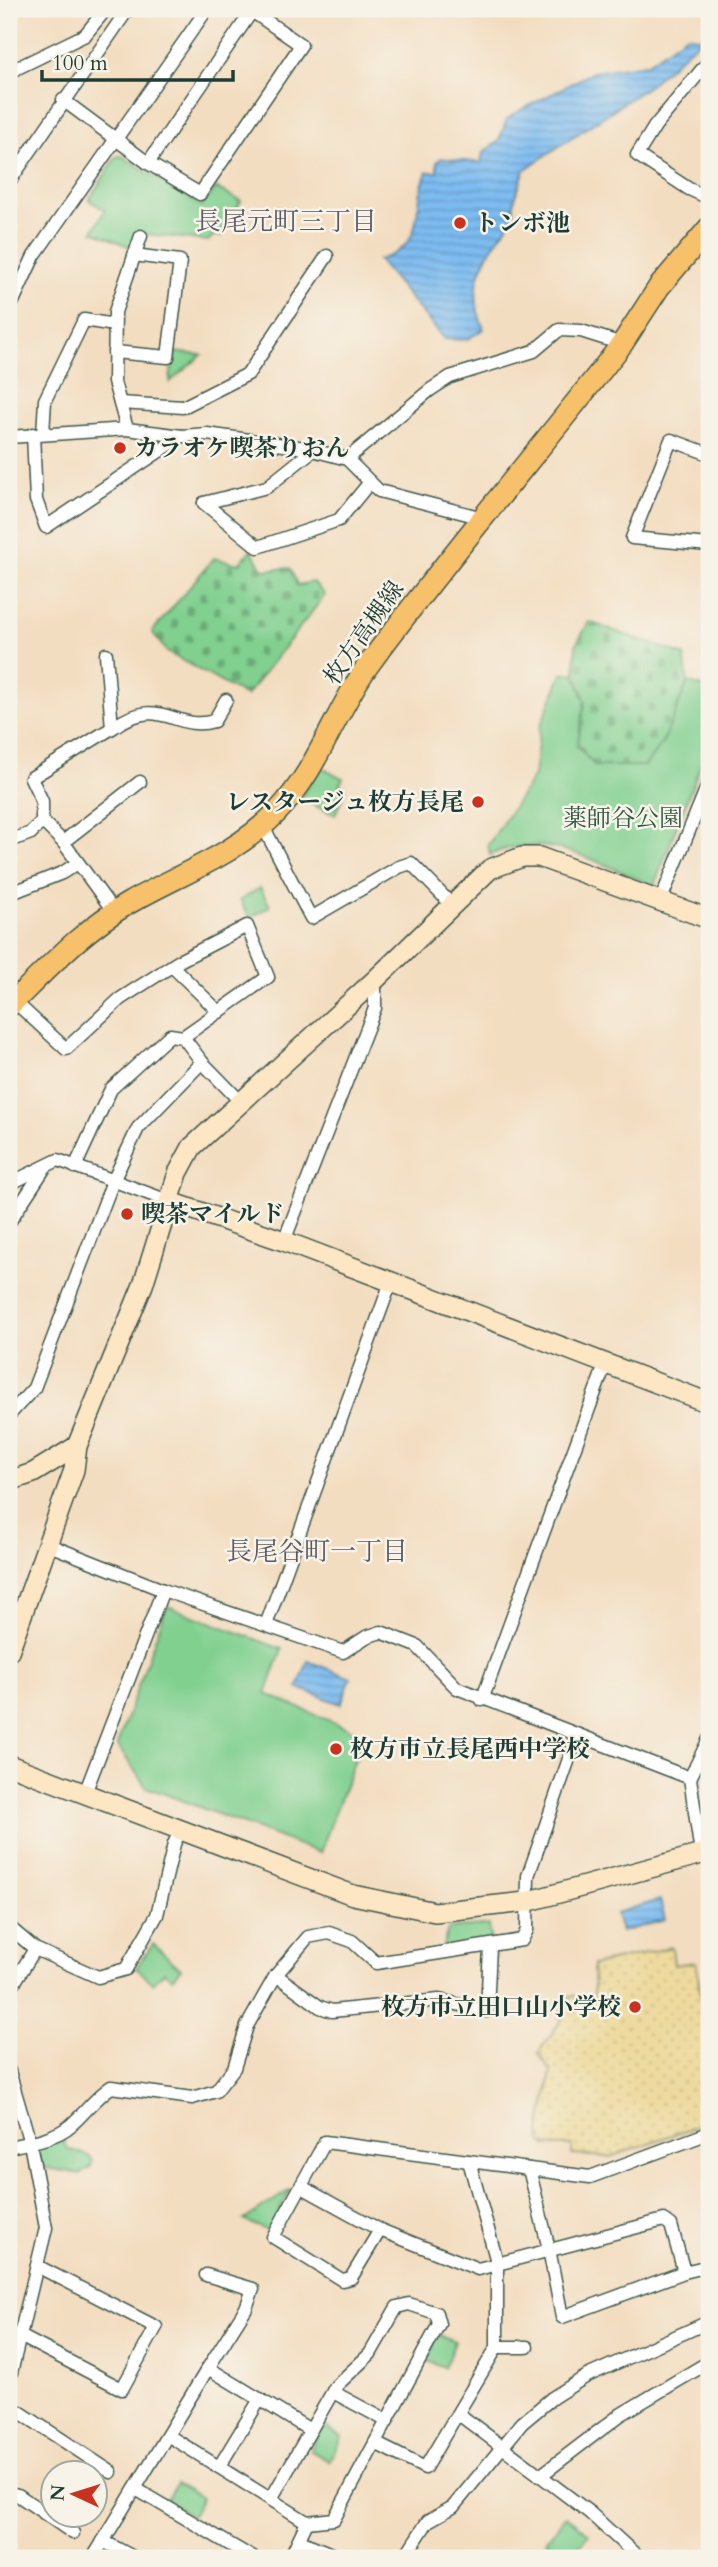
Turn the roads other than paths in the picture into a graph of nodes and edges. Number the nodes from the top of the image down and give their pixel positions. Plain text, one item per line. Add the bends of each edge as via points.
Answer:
1 (106, 9) edge
2 (128, 9) edge
3 (207, 9) edge
4 (250, 10) edge
5 (709, 61) edge
6 (9, 72) edge
7 (63, 100) junction
8 (114, 139) junction
9 (148, 163) junction
10 (9, 182) edge
11 (709, 198) edge
12 (709, 228) edge
13 (141, 236) dead end
14 (135, 255) junction
15 (327, 256) dead end
16 (12, 294) edge
17 (9, 310) edge
18 (114, 324) junction
19 (622, 344) junction
20 (114, 352) junction
21 (120, 403) junction
22 (127, 429) junction
23 (38, 434) junction
24 (182, 436) junction
25 (9, 437) edge
26 (313, 450) junction
27 (709, 454) edge
28 (347, 458) junction
29 (370, 482) junction
30 (484, 518) junction
31 (709, 545) edge
32 (106, 654) dead end
33 (226, 700) dead end
34 (113, 728) junction
35 (140, 782) dead end
36 (709, 782) edge
37 (42, 821) junction
38 (263, 826) junction
39 (9, 841) edge
40 (63, 842) junction
41 (78, 863) junction
42 (9, 894) edge
43 (660, 902) junction
44 (452, 905) junction
45 (114, 912) junction
46 (709, 919) edge
47 (172, 966) junction
48 (375, 980) junction
49 (11, 1003) edge
50 (219, 1012) junction
51 (183, 1037) junction
52 (202, 1062) junction
53 (240, 1101) junction
54 (75, 1167) junction
55 (44, 1168) junction
56 (113, 1181) junction
57 (9, 1184) edge
58 (171, 1202) junction
59 (9, 1222) edge
60 (284, 1241) junction
61 (391, 1282) junction
62 (605, 1365) junction
63 (709, 1403) edge
64 (9, 1415) edge
65 (77, 1446) junction
66 (9, 1481) edge
67 (49, 1545) junction
68 (163, 1590) junction
69 (266, 1625) junction
70 (9, 1651) edge
71 (482, 1700) junction
72 (577, 1737) junction
73 (709, 1739) edge
74 (9, 1765) edge
75 (690, 1778) junction
76 (86, 1793) junction
77 (180, 1831) junction
78 (705, 1853) edge
79 (526, 1902) junction
80 (9, 1927) edge
81 (490, 1947) junction
82 (34, 1949) junction
83 (276, 1975) junction
84 (9, 1991) edge
85 (9, 2071) edge
86 (709, 2133) edge
87 (30, 2143) junction
88 (9, 2147) edge
89 (469, 2161) junction
90 (529, 2168) junction
91 (302, 2187) junction
92 (380, 2230) junction
93 (549, 2249) junction
94 (497, 2262) junction
95 (37, 2266) junction
96 (709, 2266) edge
97 (684, 2272) junction
98 (206, 2275) dead end
99 (707, 2325) edge
100 (20, 2336) junction
101 (497, 2347) junction
102 (527, 2347) dead end
103 (709, 2362) edge
104 (208, 2368) junction
105 (9, 2381) edge
106 (333, 2392) junction
107 (260, 2399) junction
108 (9, 2405) edge
109 (460, 2415) junction
110 (387, 2421) junction
111 (310, 2430) junction
112 (169, 2436) junction
113 (375, 2444) junction
114 (502, 2446) junction
115 (219, 2467) junction
116 (111, 2472) dead end
117 (540, 2476) junction
118 (136, 2489) junction
119 (9, 2493) edge
120 (271, 2499) junction
121 (307, 2522) junction
122 (73, 2533) dead end
123 (300, 2541) junction
124 (103, 2542) junction
125 (93, 2558) edge
126 (135, 2558) edge
127 (253, 2558) edge
128 (290, 2558) edge
129 (341, 2558) edge
130 (404, 2558) edge
131 (639, 2558) edge

1 - 6 street via 85,35
2 - 7 street
3 - 8 street
4 - 9 street
4 - 9 street via 301,45 200,194
5 - 11 street via 637,155
7 - 8 street
7 - 10 street
8 - 9 street
8 - 16 street
12 - 19 main road, 枚方高槻線 via 659,286
13 - 14 street
14 - 18 street
14 - 20 street via 180,261 168,357
15 - 21 street via 248,374 183,407
16 - 17 street
18 - 20 street
18 - 23 street via 84,320 45,400
19 - 28 street via 581,331 559,330 534,351 450,377
19 - 30 main road, 枚方高槻線
20 - 21 street via 114,382
21 - 22 street
22 - 23 street
22 - 24 street
23 - 24 street via 36,500 46,527
23 - 25 street
24 - 26 street via 207,434
26 - 28 street
26 - 29 street via 267,487 204,503 258,547 339,520
27 - 31 street via 671,440 632,538
28 - 29 street
29 - 30 street via 379,491
30 - 38 main road, 枚方高槻線 via 368,667 309,770
32 - 34 street
33 - 34 street via 214,721 203,724 148,712 132,714
34 - 37 street via 31,778 42,801
35 - 40 street
36 - 43 street
37 - 39 street via 31,833
37 - 40 street
38 - 44 street via 311,918 411,863
38 - 45 main road, 枚方高槻線 via 234,848
40 - 41 street
41 - 42 street
41 - 45 street
43 - 44 street via 557,862 522,857 490,869
43 - 46 street
44 - 48 street
45 - 49 main road, 枚方高槻線 via 90,928
47 - 49 street via 120,999 66,1049
47 - 50 street
47 - 50 street via 247,926 268,977
48 - 53 street
48 - 60 street via 375,1008
50 - 51 street
51 - 52 street
51 - 54 street via 170,1035 111,1089
52 - 53 street
52 - 56 street via 138,1128
53 - 58 street via 192,1147 178,1173
54 - 55 street via 58,1160
54 - 56 street
55 - 57 street
55 - 59 street
56 - 58 street
56 - 64 street via 34,1388
58 - 60 street
58 - 65 street via 143,1285
60 - 61 street
61 - 62 street
61 - 69 street
62 - 63 street
62 - 71 street
65 - 66 street via 42,1469
65 - 67 street via 74,1470
67 - 68 street
67 - 70 street
68 - 69 street
68 - 76 street
69 - 71 street via 343,1652 381,1632 417,1646 457,1688
71 - 72 street
72 - 75 street
72 - 79 street via 528,1876
73 - 75 street
74 - 76 street
75 - 78 street
76 - 77 street
77 - 79 street via 364,1898 435,1912
77 - 82 street via 157,1915 127,1969 98,1977
78 - 79 street
79 - 81 street via 527,1930 522,1940
80 - 82 street
81 - 83 street via 376,1963 352,1941 329,1933 308,1937
81 - 83 street via 487,2011 439,2000 332,2011
82 - 84 street
83 - 87 street via 247,2026 234,2068 216,2091 192,2098 111,2087 90,2102 70,2127
85 - 87 street
86 - 90 street via 590,2177
87 - 88 street
87 - 95 street via 46,2228
89 - 90 street
89 - 91 street via 324,2142
89 - 94 street
90 - 93 street
91 - 92 street
91 - 92 street via 273,2236 342,2280 351,2278
92 - 94 street via 478,2269
93 - 94 street
93 - 97 street via 664,2221 671,2225
93 - 97 street via 562,2317
94 - 101 street
95 - 100 street
95 - 100 street via 156,2327 122,2389
96 - 97 street
98 - 104 street via 253,2288 246,2308
99 - 114 street via 587,2376 552,2398
100 - 105 street
101 - 102 street
101 - 109 street
103 - 117 street via 620,2414
104 - 107 street
104 - 112 street
106 - 110 street
106 - 110 street via 370,2354 397,2306 409,2304 436,2313 439,2323
106 - 111 street
107 - 111 street
107 - 115 street
108 - 116 street
109 - 113 street via 425,2468
109 - 114 street
110 - 113 street
111 - 120 street
112 - 115 street
112 - 118 street
113 - 121 street via 334,2519
114 - 117 street
114 - 130 street via 453,2507 428,2521
115 - 120 street
117 - 131 street
118 - 124 street
118 - 127 street
119 - 122 street
120 - 121 street
121 - 123 street
123 - 128 street
123 - 129 street
124 - 125 street
124 - 126 street

